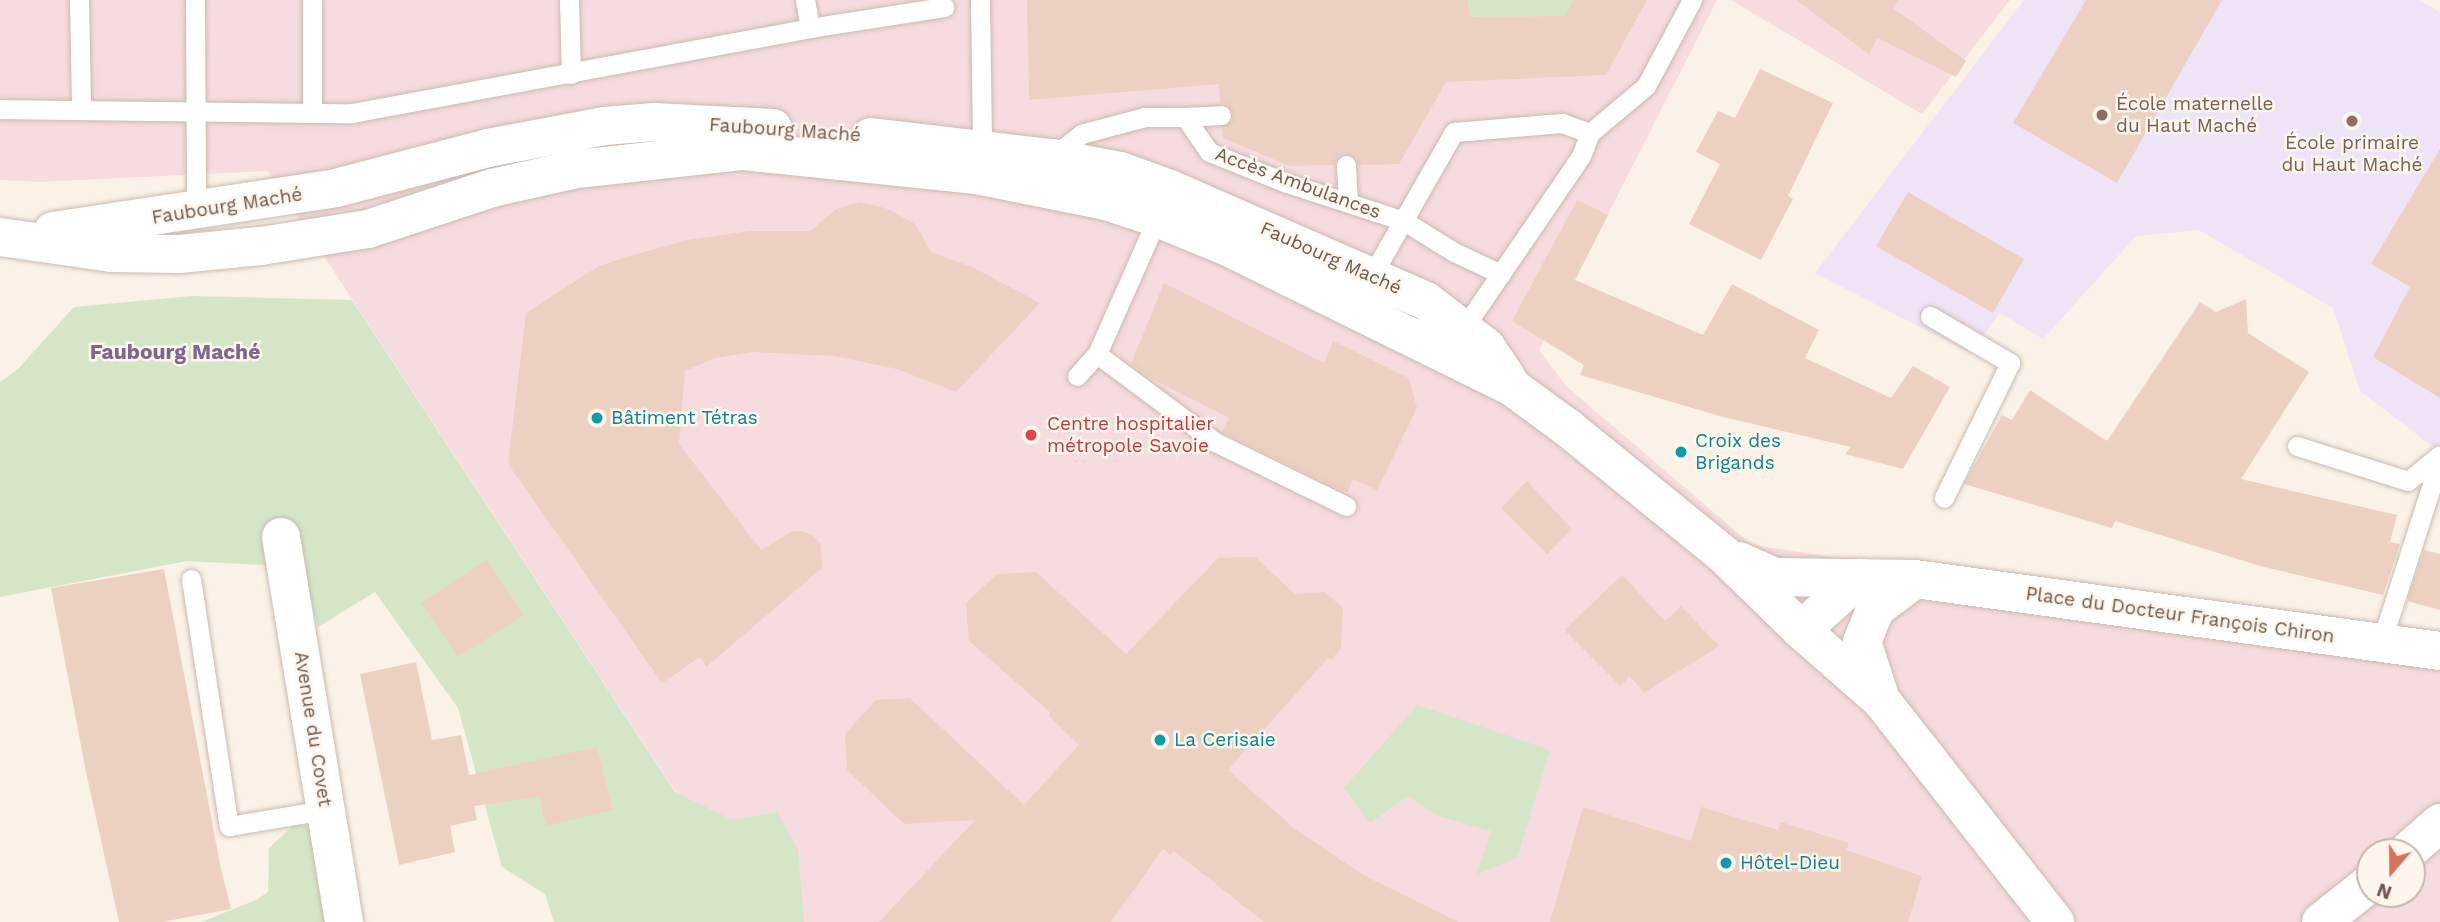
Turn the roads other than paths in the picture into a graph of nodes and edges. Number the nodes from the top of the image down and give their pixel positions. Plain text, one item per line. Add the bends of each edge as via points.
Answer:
1 (79, 0) edge
2 (195, 0) edge
3 (312, 0) edge
4 (569, 0) edge
5 (805, 0) edge
6 (980, 0) edge
7 (1692, 0) edge
8 (944, 8) dead end
9 (810, 28) junction
10 (570, 74) junction
11 (0, 109) edge
12 (82, 109) junction
13 (312, 111) junction
14 (198, 113) junction
15 (1221, 115) dead end
16 (1185, 117) junction
17 (1590, 133) junction
18 (982, 149) junction
19 (1051, 158) junction
20 (1346, 165) dead end
21 (1348, 202) junction
22 (1163, 203) junction
23 (196, 212) junction
24 (1404, 221) junction
25 (1, 242) edge
26 (1501, 274) junction
27 (1371, 275) junction
28 (1930, 316) dead end
29 (1463, 329) junction
30 (1097, 354) junction
31 (1077, 376) dead end
32 (1512, 387) junction
33 (2297, 446) dead end
34 (2440, 457) edge
35 (1944, 498) dead end
36 (1346, 506) dead end
37 (281, 537) dead end
38 (1724, 555) junction
39 (1860, 578) junction
40 (191, 579) dead end
41 (1915, 579) junction
42 (1801, 630) junction
43 (2419, 652) edge
44 (1881, 700) junction
45 (325, 810) junction
46 (2440, 823) edge
47 (2423, 838) edge
48 (2356, 894) edge
49 (344, 922) edge
50 (2055, 922) edge
51 (2321, 922) edge

1 - 12 lane
2 - 14 lane
3 - 13 lane
4 - 10 lane
5 - 9 lane
6 - 18 lane
7 - 17 lane via 1646,86
8 - 9 lane
9 - 10 lane
10 - 13 lane via 352,113
11 - 12 lane
12 - 14 lane
13 - 14 lane
14 - 23 lane
15 - 16 lane
16 - 19 lane via 1145,117 1081,134
16 - 21 lane, Accès Ambulances via 1209,152
17 - 24 lane via 1562,123 1454,132
17 - 26 lane via 1581,156
18 - 19 street, Faubourg Maché
18 - 23 street, Faubourg Maché via 799,130 654,122 604,126 488,148 336,188
19 - 22 street, Faubourg Maché via 1120,171
20 - 21 lane
21 - 24 lane, Accès Ambulances
22 - 25 street, Faubourg Maché via 1106,201 977,176 743,150 577,169 492,188 368,229 261,246 179,254 112,253
22 - 27 street, Faubourg Maché
22 - 30 lane
22 - 32 street, Faubourg Maché via 1228,247
23 - 25 street, Faubourg Maché
24 - 26 lane, Accès Ambulances
24 - 27 lane
26 - 29 lane
27 - 29 street, Faubourg Maché via 1426,301
28 - 35 lane via 2010,363
29 - 32 street, Faubourg Maché via 1486,347
30 - 31 lane
30 - 36 lane via 1215,442
32 - 38 street, Faubourg Maché
33 - 34 lane via 2408,481
34 - 43 lane
37 - 45 street, Avenue du Covet
38 - 39 street, Faubourg Maché via 1775,577
38 - 42 street, Faubourg Maché
39 - 41 street, Place du Docteur François Chiron
39 - 42 street
40 - 45 lane via 229,826
41 - 43 street, Place du Docteur François Chiron
41 - 44 street via 1875,609 1862,642
42 - 44 street
44 - 50 street
45 - 49 street, Avenue du Covet
46 - 47 street
48 - 51 street

